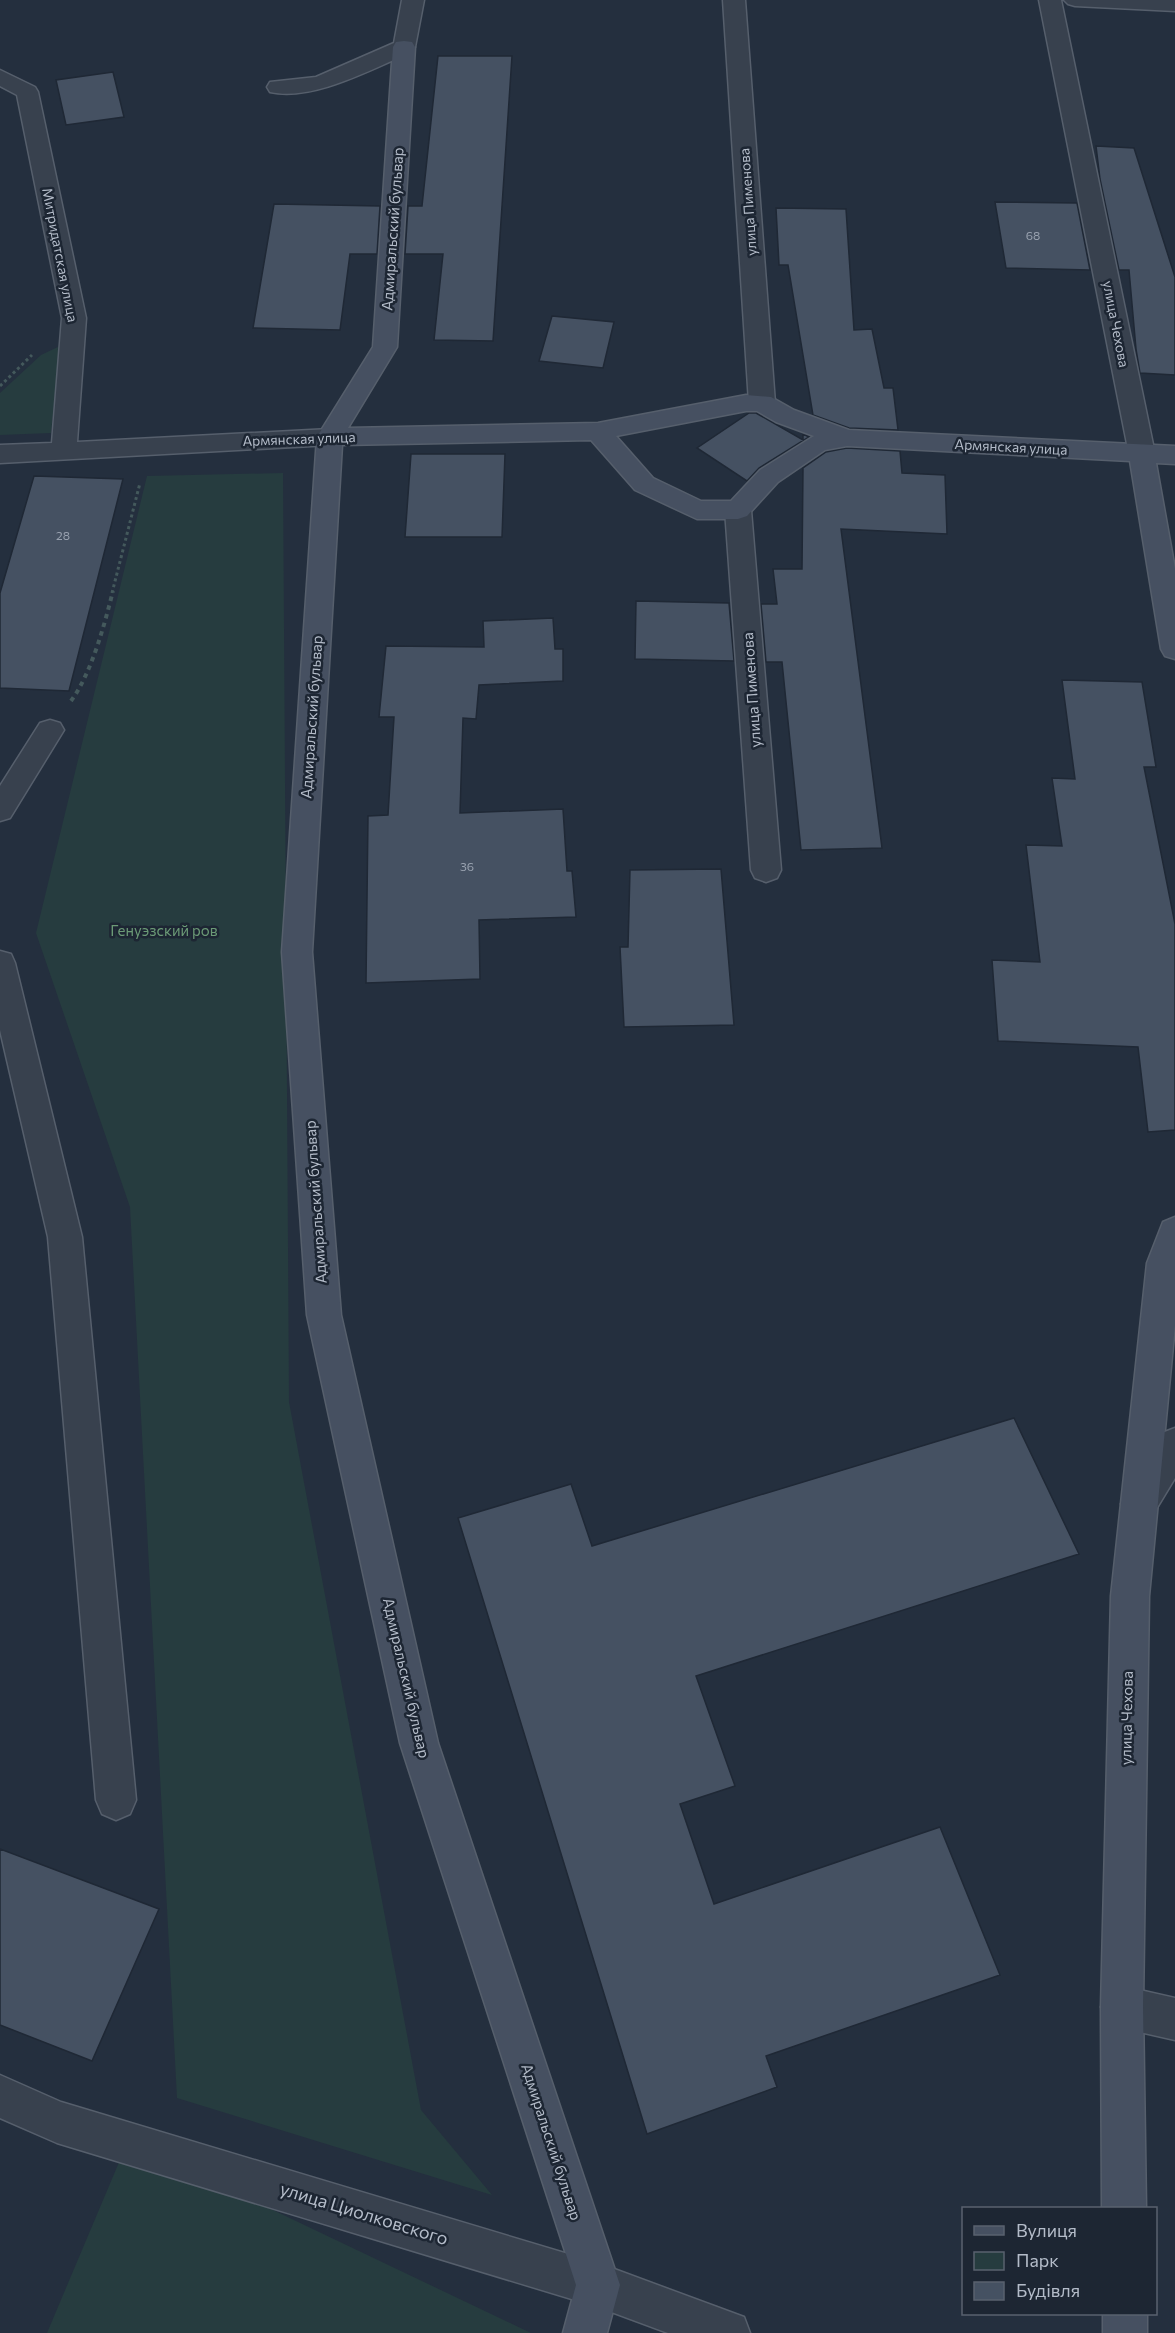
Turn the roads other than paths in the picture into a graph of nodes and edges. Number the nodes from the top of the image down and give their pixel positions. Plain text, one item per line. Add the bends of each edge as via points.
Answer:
1 (413, 0) edge
2 (734, 0) edge
3 (1050, 0) edge
4 (1076, 0) edge
5 (1175, 5) edge
6 (404, 47) junction
7 (0, 77) edge
8 (278, 87) dead end
9 (762, 403) junction
10 (598, 431) junction
11 (330, 437) junction
12 (847, 438) junction
13 (64, 450) junction
14 (0, 454) edge
15 (1142, 454) junction
16 (1175, 455) edge
17 (738, 510) junction
18 (1175, 649) edge
19 (50, 730) road end
20 (0, 810) edge
21 (766, 870) dead end
22 (0, 963) edge
23 (1175, 1232) edge
24 (1175, 1446) edge
25 (1139, 1504) junction
26 (116, 1800) dead end
27 (1122, 2007) junction
28 (1175, 2019) edge
29 (0, 2096) edge
30 (1124, 2207) edge
31 (598, 2285) junction
32 (1125, 2315) edge
33 (585, 2333) edge
34 (728, 2333) edge
35 (1125, 2333) edge

1 - 6 street
2 - 9 street, улица Пименова
3 - 15 street, улица Чехова
4 - 5 street
6 - 8 street via 320,83
6 - 11 street, Адмиральский бульвар via 385,347
7 - 13 street, Митридатская улица via 27,92 74,318
9 - 10 street, Армянская улица via 726,406
9 - 12 street, Армянская улица via 785,416
10 - 11 street, Армянская улица
10 - 17 street via 644,484 697,510
11 - 13 street, Армянская улица
11 - 31 street, Адмиральский бульвар via 297,952 324,1315 419,1743
12 - 15 street, Армянская улица
12 - 17 street, Армянская улица via 818,443 769,476
13 - 14 street, Армянская улица
15 - 16 street, Армянская улица
15 - 18 street, улица Чехова
17 - 21 street, улица Пименова
19 - 20 street
22 - 26 street via 65,1237
23 - 25 street, улица Чехова via 1164,1263
24 - 25 street
25 - 27 street, улица Чехова via 1130,1596
27 - 28 street
27 - 30 street, улица Чехова
29 - 31 street, улица Циолковского via 57,2122
31 - 33 street
31 - 34 street, улица Циолковского
32 - 35 street

